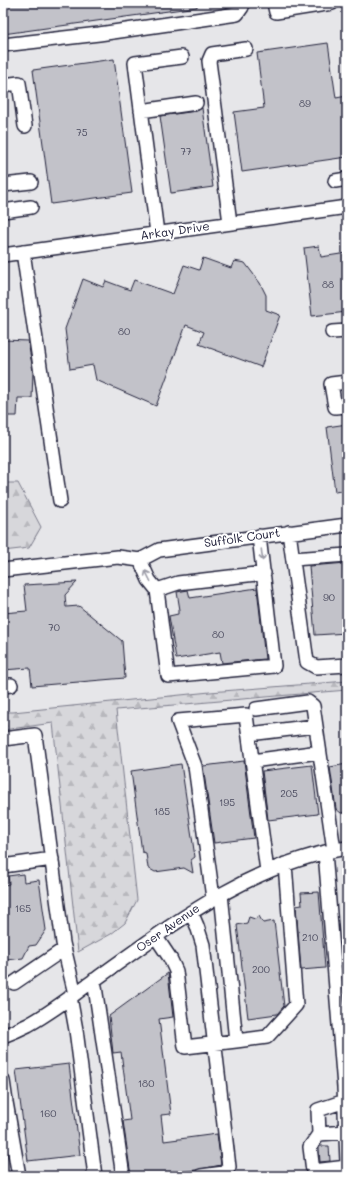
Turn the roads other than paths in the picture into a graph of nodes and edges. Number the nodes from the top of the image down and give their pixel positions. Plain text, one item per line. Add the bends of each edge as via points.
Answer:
1 (242, 3) edge
2 (274, 3) edge
3 (332, 3) edge
4 (3, 45) edge
5 (246, 49) dead end
6 (182, 57) dead end
7 (3, 85) edge
8 (196, 103) dead end
9 (141, 111) junction
10 (25, 126) dead end
11 (30, 182) dead end
12 (3, 185) edge
13 (31, 207) dead end
14 (347, 207) edge
15 (3, 211) edge
16 (230, 223) junction
17 (157, 233) junction
18 (23, 252) junction
19 (3, 255) edge
20 (347, 331) edge
21 (332, 332) dead end
22 (347, 382) edge
23 (347, 406) edge
24 (60, 501) dead end
25 (347, 525) edge
26 (289, 532) junction
27 (259, 536) junction
28 (347, 555) edge
29 (293, 559) junction
30 (140, 560) junction
31 (3, 570) edge
32 (264, 573) junction
33 (158, 590) junction
34 (347, 665) edge
35 (256, 709) dead end
36 (315, 726) junction
37 (249, 734) junction
38 (3, 739) edge
39 (319, 752) junction
40 (252, 761) junction
41 (347, 848) edge
42 (329, 851) junction
43 (52, 859) junction
44 (285, 864) junction
45 (3, 866) edge
46 (268, 871) junction
47 (217, 896) junction
48 (190, 912) junction
49 (156, 936) junction
50 (64, 949) junction
51 (94, 980) junction
52 (14, 983) dead end
53 (73, 996) junction
54 (3, 1036) edge
55 (236, 1040) junction
56 (215, 1043) junction
57 (3, 1081) edge
58 (345, 1101) junction
59 (346, 1132) junction
60 (319, 1134) junction
61 (347, 1162) edge
62 (347, 1167) edge
63 (19, 1176) edge
64 (92, 1176) edge
65 (123, 1176) edge
66 (202, 1176) edge

1 - 4 street via 237,14
2 - 3 street via 276,12
5 - 16 street via 212,54 209,61
6 - 9 street via 135,63
7 - 10 street via 19,83
8 - 9 street
9 - 17 street
11 - 12 street
13 - 15 street
14 - 16 street, Arkay Drive
16 - 17 street, Arkay Drive
17 - 18 street, Arkay Drive
18 - 19 street, Arkay Drive
18 - 24 street
20 - 21 street
22 - 23 street via 331,384 335,407
25 - 26 street, Suffolk Court
26 - 27 street, Suffolk Court
26 - 29 street
27 - 30 street, Suffolk Court via 159,550
27 -> 32 street
28 - 29 street
29 - 34 street via 307,662 316,667
30 - 31 street via 118,557
33 -> 30 street via 149,580
32 - 33 street via 178,583
32 - 33 street via 274,666 168,676
35 - 36 street via 308,702 312,706
36 - 37 street
36 - 39 street
37 - 40 street
37 - 47 street via 246,715 178,721 195,766
38 - 43 street via 35,735
39 - 40 street
39 - 42 street
40 - 46 street
41 - 42 street, Oser Avenue
42 - 44 street, Oser Avenue
42 - 58 street
43 - 45 street
43 - 50 street
44 - 46 street, Oser Avenue
44 - 55 street via 296,1005 267,1037
46 - 47 street, Oser Avenue
47 - 48 street, Oser Avenue
47 - 55 street
48 - 49 street, Oser Avenue
48 - 56 street via 203,945
49 - 51 street, Oser Avenue
49 - 56 street via 176,971 185,1047
50 - 52 street
50 - 53 street
51 - 53 street, Oser Avenue
51 - 65 street
53 - 54 street, Oser Avenue via 28,1025
53 - 64 street via 95,1176
55 - 56 street
56 - 66 street via 229,1167 224,1173
57 - 63 street
58 - 59 street
58 - 60 street via 318,1110
59 - 60 street
59 - 61 street
60 - 62 street via 310,1147 313,1171

